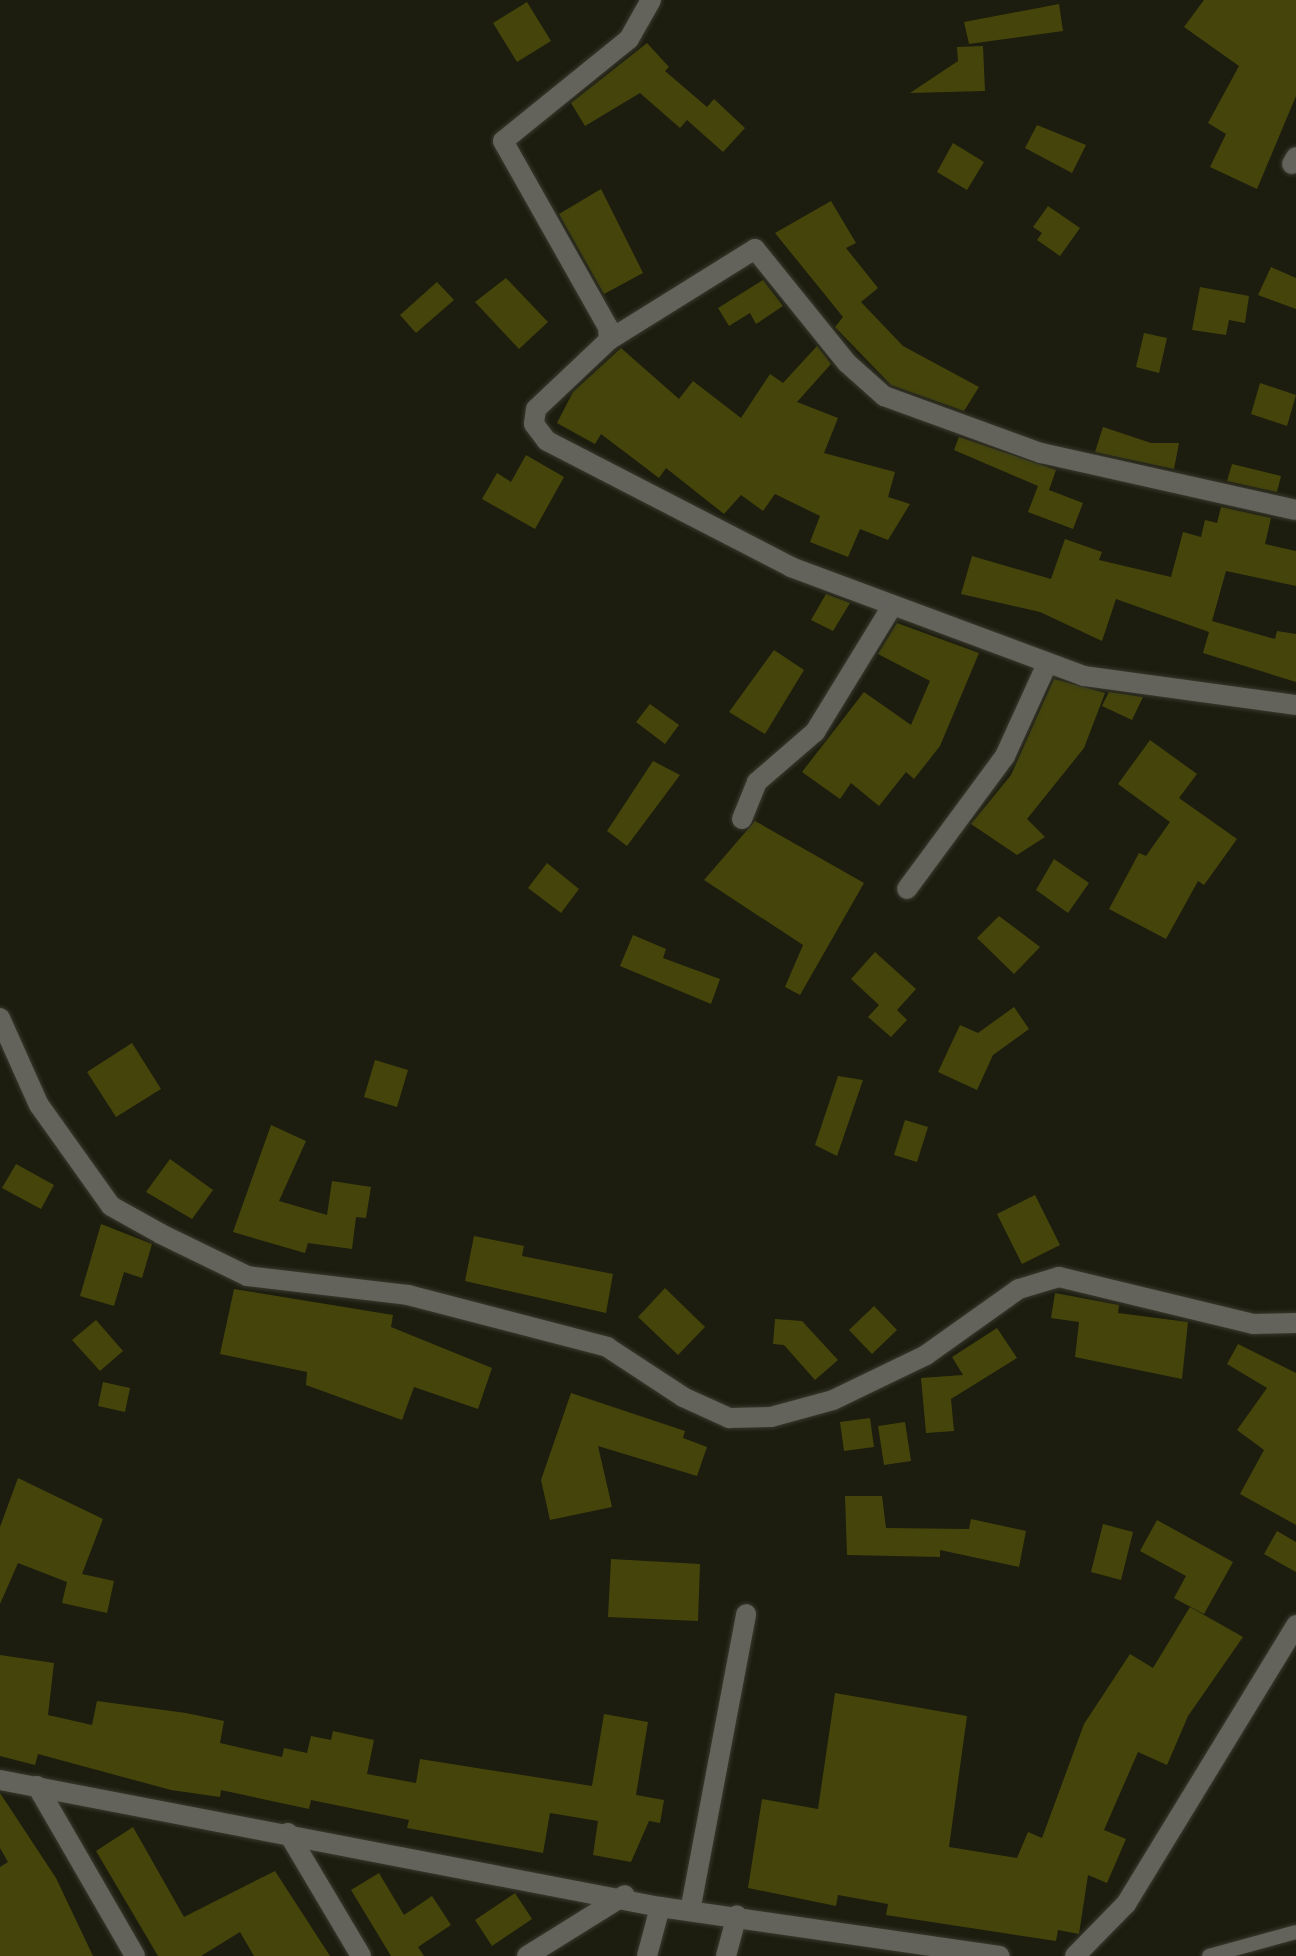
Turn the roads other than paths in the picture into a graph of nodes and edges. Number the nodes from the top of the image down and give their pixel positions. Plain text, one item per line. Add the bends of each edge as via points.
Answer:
1 (651, 0) edge
2 (609, 340) junction
3 (1296, 510) edge
4 (891, 608) junction
5 (1047, 664) junction
6 (1296, 705) edge
7 (742, 819) dead end
8 (907, 889) dead end
9 (0, 1018) edge
10 (1296, 1323) edge
11 (746, 1614) dead end
12 (1296, 1625) edge
13 (0, 1780) edge
14 (37, 1786) junction
15 (288, 1833) junction
16 (625, 1895) junction
17 (691, 1906) junction
18 (660, 1907) junction
19 (737, 1915) junction
20 (1296, 1932) edge
21 (135, 1956) edge
22 (361, 1956) edge
23 (527, 1956) edge
24 (647, 1956) edge
25 (726, 1956) edge
26 (999, 1956) edge
27 (1075, 1956) edge
28 (1209, 1956) edge

1 - 2 street via 629,39 503,141 608,327
2 - 3 street via 755,249 847,363 884,396 1041,453
2 - 4 street via 536,409 534,424 547,441 791,567
4 - 5 street
4 - 7 street via 815,732 757,782
5 - 6 street via 1084,676
5 - 8 street via 1005,756
9 - 10 street via 39,1105 111,1206 161,1234 247,1276 408,1295 607,1347 729,1418 771,1417 833,1400 926,1355 1019,1289 1059,1277 1253,1324
11 - 17 street
12 - 27 street via 1126,1904
13 - 14 street
14 - 15 street
14 - 21 street
15 - 16 street
15 - 22 street
16 - 18 street
16 - 23 street
17 - 18 street
17 - 19 street
18 - 24 street
19 - 25 street
19 - 26 street
20 - 28 lane

